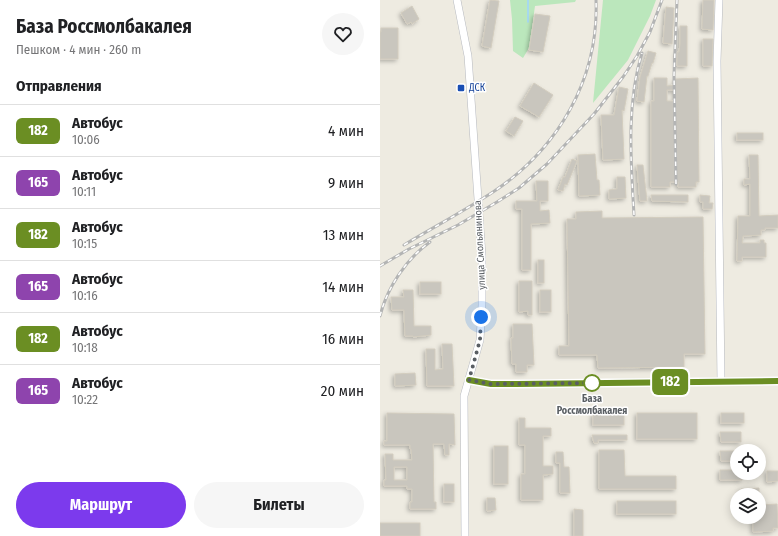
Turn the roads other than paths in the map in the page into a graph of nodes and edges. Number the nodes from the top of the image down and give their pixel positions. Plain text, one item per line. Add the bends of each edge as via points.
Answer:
1 (457, 0) edge
2 (719, 0) edge
3 (469, 380) junction
4 (721, 381) junction
5 (778, 381) edge
6 (465, 536) edge

1 - 3 street, улица Смольянинова via 468,56 482,256 480,340
2 - 4 street
3 - 4 street via 491,384
3 - 6 street, улица Смольянинова via 464,396
4 - 5 street

